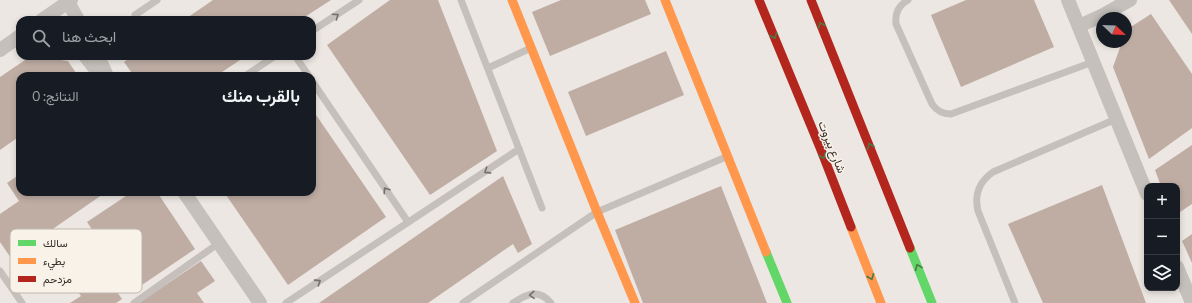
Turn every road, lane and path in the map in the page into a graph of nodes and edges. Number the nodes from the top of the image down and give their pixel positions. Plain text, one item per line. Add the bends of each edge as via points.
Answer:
1 (157, 0) edge
2 (359, 0) edge
3 (461, 0) edge
4 (512, 0) edge
5 (665, 0) edge
6 (759, 0) edge
7 (811, 0) edge
8 (908, 0) edge
9 (1068, 0) edge
10 (1130, 0) edge
11 (69, 1) edge
12 (135, 15) dead end
13 (52, 16) edge
14 (76, 16) edge
15 (1079, 26) junction
16 (316, 28) edge
17 (16, 39) edge
18 (532, 48) junction
19 (0, 50) edge
20 (88, 60) edge
21 (100, 60) edge
22 (269, 60) edge
23 (298, 60) edge
24 (1093, 62) junction
25 (488, 68) junction
26 (98, 72) edge
27 (105, 72) edge
28 (250, 72) edge
29 (306, 72) edge
30 (316, 87) edge
31 (1116, 119) junction
32 (519, 149) junction
33 (728, 156) junction
34 (1144, 187) edge
35 (187, 196) edge
36 (542, 208) dead end
37 (597, 212) junction
38 (408, 222) junction
39 (219, 244) junction
40 (0, 271) edge
41 (1180, 274) edge
42 (10, 286) edge
43 (15, 293) edge
44 (22, 303) edge
45 (134, 303) edge
46 (260, 303) edge
47 (286, 303) edge
48 (463, 303) edge
49 (514, 303) edge
50 (551, 303) edge
51 (635, 303) edge
52 (787, 303) edge
53 (881, 303) edge
54 (932, 303) edge
55 (1015, 303) edge
56 (1192, 303) edge

1 - 12 lane
16 -> 2 lane
3 - 25 lane
4 - 18 street
5 - 33 street
6 -> 53 street, شارع بيروت
54 -> 7 street
8 - 24 lane via 898,9 895,16 896,24 932,104 940,112 951,114
9 - 15 street
10 - 15 street
11 - 13 street
11 - 14 street
15 - 24 street
17 - 19 street
18 - 25 lane
18 - 37 street
20 - 26 street
21 - 27 street
22 - 28 lane
23 - 29 lane
24 - 31 street
25 - 32 lane
38 -> 30 lane
31 - 34 street
31 - 55 lane via 993,172 981,183 976,197 978,211
32 - 36 lane
32 -> 38 lane
33 - 37 lane
33 - 52 street
35 - 39 street
37 - 48 lane
37 - 51 street
47 -> 38 lane
39 - 45 lane
39 - 46 street
40 - 42 lane
41 - 56 street
43 - 44 lane
50 -> 49 lane via 535,294 524,296

